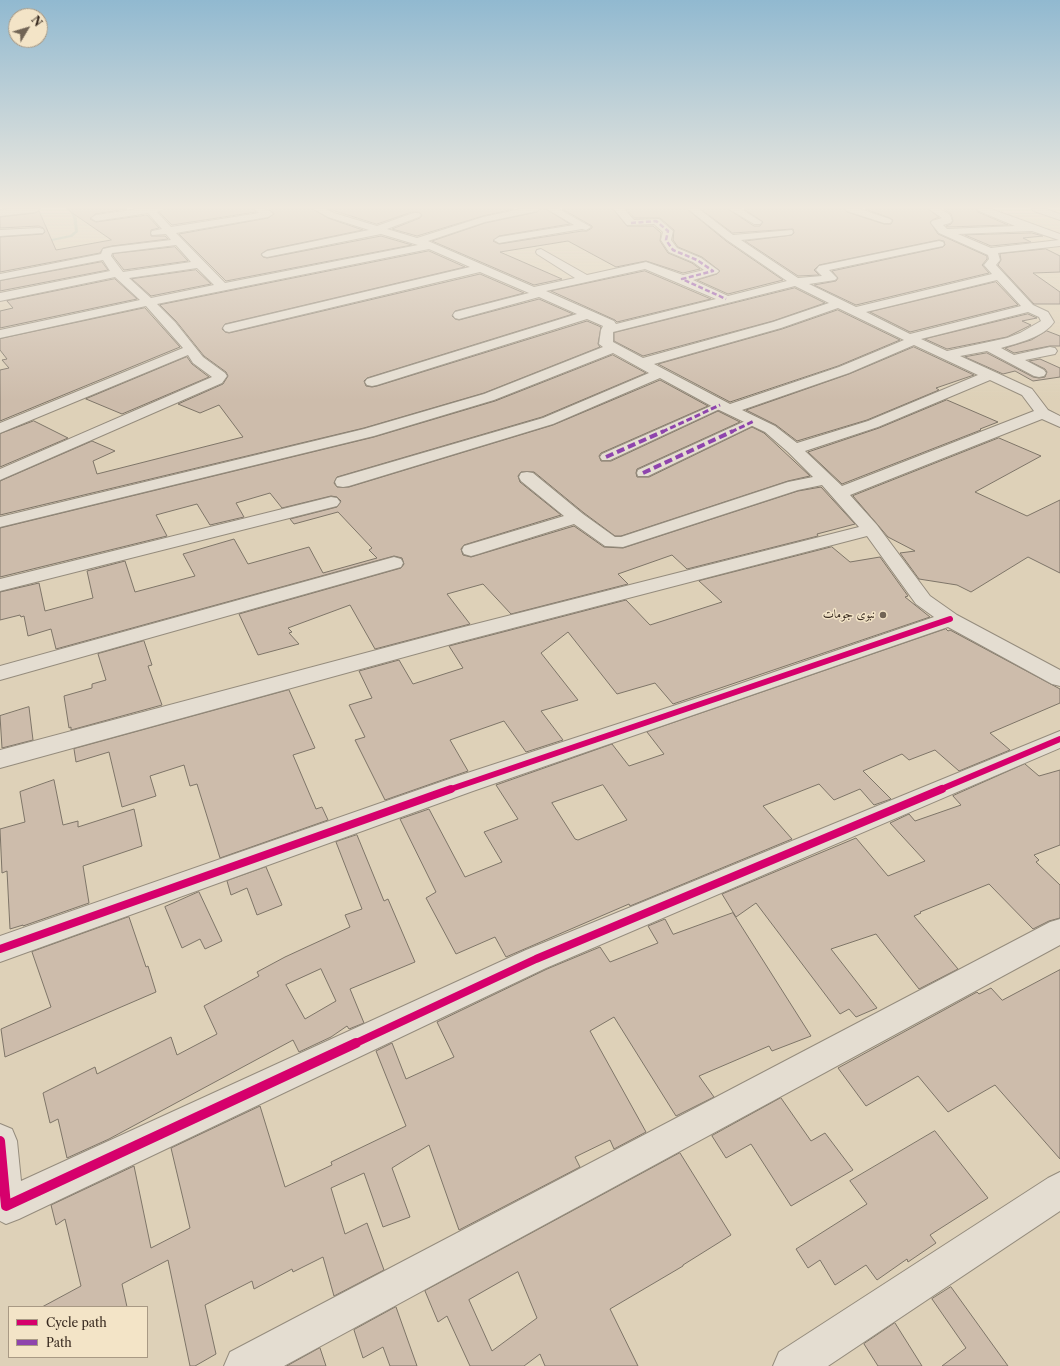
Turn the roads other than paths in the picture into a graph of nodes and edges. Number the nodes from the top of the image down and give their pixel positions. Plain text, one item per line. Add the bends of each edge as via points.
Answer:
1 (130, 273) edge
2 (208, 273) edge
3 (284, 273) edge
4 (462, 273) edge
5 (493, 273) edge
6 (575, 273) edge
7 (609, 273) edge
8 (666, 273) edge
9 (706, 273) edge
10 (782, 273) edge
11 (825, 273) edge
12 (997, 273) edge
13 (120, 274) junction
14 (1000, 276) junction
15 (584, 278) junction
16 (682, 279) junction
17 (796, 282) junction
18 (222, 286) junction
19 (538, 292) junction
20 (0, 297) edge
21 (726, 299) junction
22 (149, 302) junction
23 (840, 302) junction
24 (1052, 306) dead end
25 (1029, 308) junction
26 (856, 311) junction
27 (589, 314) junction
28 (459, 315) dead end
29 (229, 328) dead end
30 (607, 330) junction
31 (0, 334) edge
32 (909, 338) junction
33 (988, 346) junction
34 (613, 348) junction
35 (191, 349) junction
36 (1050, 351) dead end
37 (945, 355) junction
38 (1013, 359) junction
39 (642, 363) junction
40 (660, 373) junction
41 (1039, 373) dead end
42 (990, 375) junction
43 (372, 382) dead end
44 (725, 407) junction
45 (1042, 413) junction
46 (754, 421) junction
47 (1060, 422) edge
48 (0, 428) edge
49 (794, 449) junction
50 (606, 458) dead end
51 (643, 472) dead end
52 (0, 475) edge
53 (527, 477) dead end
54 (824, 480) junction
55 (343, 482) dead end
56 (839, 493) junction
57 (331, 502) dead end
58 (577, 518) junction
59 (0, 522) edge
60 (871, 528) junction
61 (472, 550) dead end
62 (394, 564) dead end
63 (0, 585) edge
64 (950, 619) junction
65 (0, 673) edge
66 (1060, 679) edge
67 (1060, 739) edge
68 (0, 759) edge
69 (1060, 931) edge
70 (0, 949) edge
71 (0, 1141) edge
72 (1060, 1190) edge
73 (244, 1366) edge
74 (793, 1366) edge

1 - 13 street
2 - 18 street
3 - 18 street
4 - 29 street
5 - 19 street
6 - 15 street
7 - 15 street
8 - 16 street
9 - 16 street
10 - 17 street
11 - 17 street via 831,278
12 - 14 street
13 - 20 street
13 - 22 street
14 - 25 street
14 - 26 street
15 - 19 street
16 - 21 street
17 - 21 street
17 - 23 street
18 - 22 street
19 - 27 street
19 - 28 street
21 - 30 street
22 - 31 street
22 - 35 street
23 - 26 street
23 - 39 street via 777,325
24 - 25 street
25 - 32 street
25 - 33 street via 1044,315 1048,322 1037,331 1021,338
26 - 32 street
27 - 30 street via 610,324
27 - 43 street
30 - 34 street via 606,344
32 - 37 street
32 - 44 street via 911,342 883,356 828,377
33 - 37 street
33 - 38 street
34 - 39 street
34 - 59 street via 489,397 391,427
35 - 48 street
35 - 52 street via 198,360 220,376 216,380
36 - 38 street
37 - 42 street
38 - 41 street
39 - 40 street
40 - 44 street
40 - 55 street via 548,421
42 - 45 street via 1027,392
42 - 49 street via 872,424
44 - 46 street
44 - 50 street
45 - 47 street
45 - 56 street
46 - 49 street via 770,429
46 - 51 street
49 - 54 street
53 - 58 street
54 - 56 street
54 - 58 street via 794,486 623,542 611,542
56 - 60 street
57 - 63 street
58 - 61 street
60 - 64 street via 923,600
60 - 68 street via 452,637
62 - 65 street
64 - 66 street
64 - 70 street via 464,784
67 - 71 street via 536,959 6,1206
69 - 73 street
72 - 74 street

